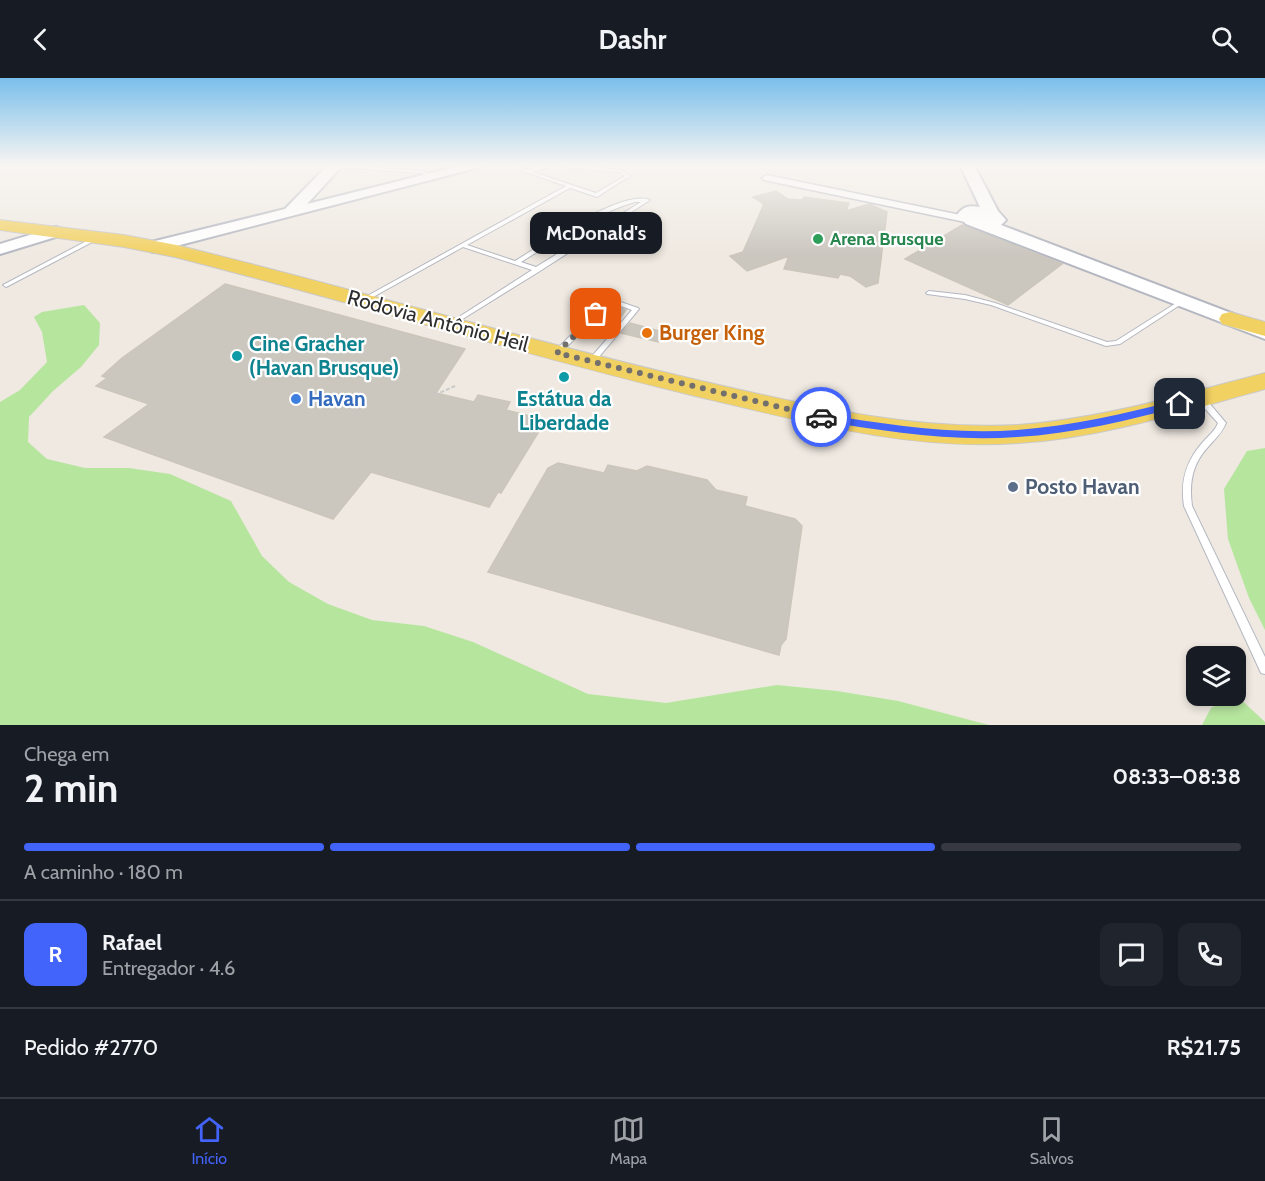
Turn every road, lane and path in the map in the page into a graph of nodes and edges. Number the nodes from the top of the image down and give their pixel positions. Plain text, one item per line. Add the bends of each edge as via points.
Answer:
1 (307, 195) edge
2 (361, 195) edge
3 (553, 195) edge
4 (850, 195) edge
5 (968, 195) edge
6 (975, 195) edge
7 (290, 213) junction
8 (981, 215) junction
9 (0, 225) edge
10 (56, 232) junction
11 (97, 238) junction
12 (462, 245) junction
13 (153, 247) junction
14 (0, 249) edge
15 (517, 262) junction
16 (538, 270) junction
17 (6, 285) dead end
18 (929, 293) dead end
19 (1183, 300) junction
20 (361, 301) junction
21 (1236, 321) junction
22 (450, 325) junction
23 (1265, 331) edge
24 (1265, 343) edge
25 (557, 353) junction
26 (591, 362) junction
27 (1265, 368) edge
28 (1265, 381) edge
29 (454, 386) dead end
30 (1229, 391) junction
31 (435, 394) dead end
32 (1200, 398) junction
33 (1265, 669) edge

1 - 7 street
2 - 7 street
3 - 12 lane
4 - 8 street via 946,215
5 - 8 street
6 - 8 street
7 - 13 street
8 - 19 street via 1023,239
9 - 10 main road, Rodovia Antônio Heil
10 - 11 main road, Rodovia Antônio Heil
10 - 14 street
11 - 13 main road, Rodovia Antônio Heil
11 - 17 lane
12 - 15 lane
12 - 20 lane
13 - 20 main road, Rodovia Antônio Heil
15 - 16 lane
15 - 16 lane via 632,198 647,200
16 - 22 lane
18 - 19 lane via 993,304 1106,344 1118,343
19 - 21 street
20 - 22 main road, Rodovia Antônio Heil
21 - 23 main road
21 - 24 main road
22 - 25 main road, Rodovia Antônio Heil
25 - 26 main road, Rodovia Antônio Heil
25 - 26 lane via 609,300 636,309
26 - 32 main road, Rodovia Antônio Heil via 846,423 930,433 1016,434 1057,430
27 - 30 main road, Rodovia Antônio Heil
28 - 30 main road, Rodovia Antônio Heil
29 - 31 path
30 - 32 main road, Rodovia Antônio Heil
32 - 33 lane via 1222,423 1188,471 1184,487 1188,506

